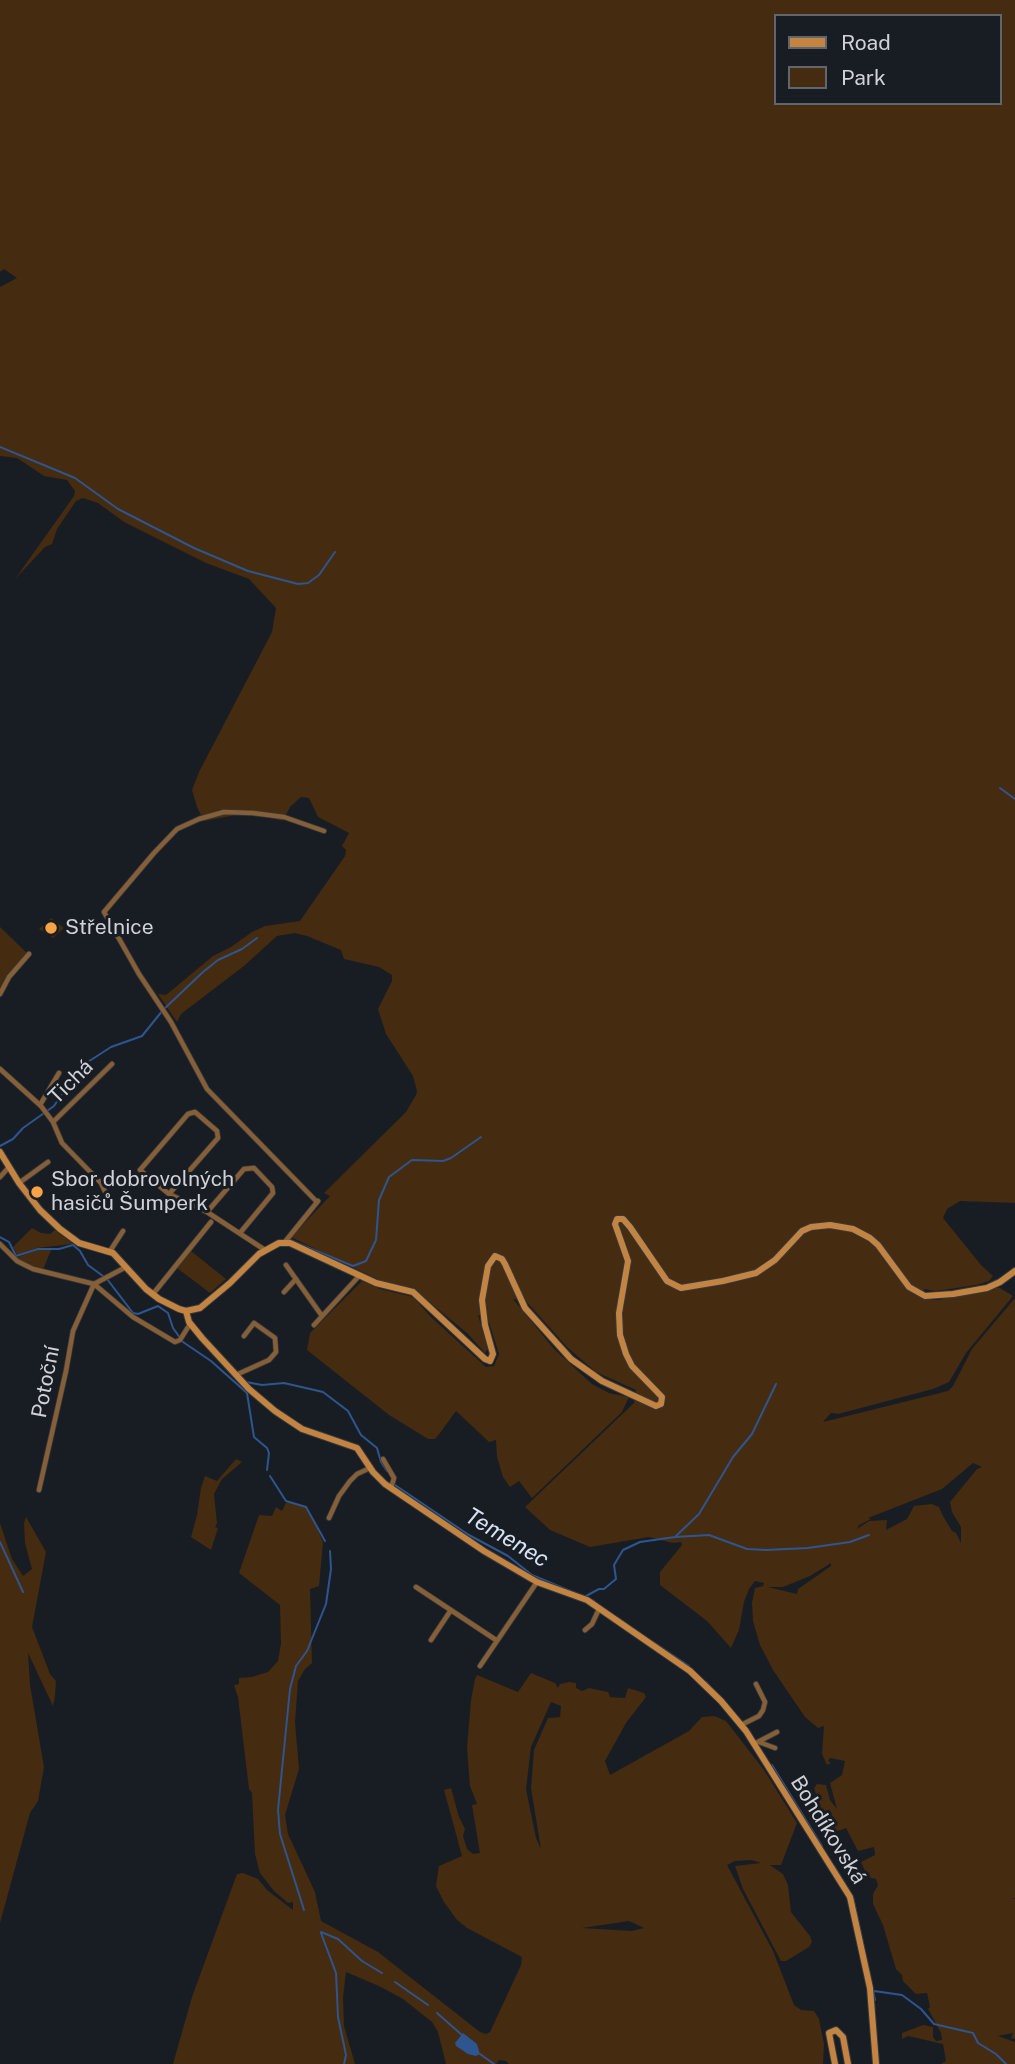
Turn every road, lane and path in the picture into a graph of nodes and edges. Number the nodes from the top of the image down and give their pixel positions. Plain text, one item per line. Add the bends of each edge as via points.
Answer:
1 (324, 831) dead end
2 (30, 954) dead end
3 (0, 994) edge
4 (111, 1065) dead end
5 (0, 1069) edge
6 (59, 1073) dead end
7 (40, 1105) junction
8 (54, 1122) junction
9 (0, 1152) edge
10 (48, 1162) dead end
11 (9, 1167) junction
12 (0, 1177) edge
13 (19, 1183) junction
14 (169, 1194) junction
15 (108, 1198) dead end
16 (207, 1212) junction
17 (211, 1222) dead end
18 (123, 1231) dead end
19 (240, 1233) junction
20 (284, 1242) junction
21 (0, 1244) edge
22 (265, 1250) junction
23 (110, 1251) junction
24 (286, 1265) dead end
25 (127, 1267) junction
26 (1015, 1272) edge
27 (360, 1275) junction
28 (296, 1279) junction
29 (94, 1284) junction
30 (284, 1293) dead end
31 (153, 1295) junction
32 (186, 1311) junction
33 (323, 1316) junction
34 (190, 1324) junction
35 (314, 1325) dead end
36 (244, 1336) dead end
37 (238, 1374) junction
38 (383, 1459) dead end
39 (370, 1468) junction
40 (393, 1485) junction
41 (40, 1490) dead end
42 (328, 1518) dead end
43 (537, 1582) junction
44 (416, 1587) dead end
45 (599, 1609) junction
46 (451, 1610) junction
47 (586, 1630) dead end
48 (430, 1640) dead end
49 (496, 1640) junction
50 (480, 1666) dead end
51 (756, 1684) dead end
52 (743, 1724) junction
53 (777, 1732) dead end
54 (756, 1742) junction
55 (775, 1748) dead end
56 (835, 2064) edge
57 (849, 2064) edge
58 (876, 2064) edge

1 - 20 street via 284,817 253,813 224,812 199,819 177,829 104,912 206,1089 318,1201
2 - 3 street
4 - 8 street, Tichá
5 - 7 street
6 - 7 street
7 - 8 street
8 - 15 street via 62,1143 102,1183
9 - 11 street
10 - 13 street
11 - 12 street
11 - 13 street
13 - 23 street via 68,1236
14 - 14 street via 140,1170 188,1114 199,1114 218,1138
14 - 16 street
16 - 19 street
16 - 19 street via 244,1169 254,1168 273,1193
17 - 31 street
18 - 23 street
19 - 22 street
20 - 22 street
20 - 27 street
21 - 29 street via 33,1269
22 - 32 street via 204,1305
23 - 25 street
24 - 28 street
25 - 29 street
25 - 31 street
26 - 27 street via 987,1288 925,1296 909,1287 870,1238 830,1225 802,1231 756,1273 681,1288 667,1280 631,1227 617,1219 628,1261 620,1335 632,1366 662,1397 656,1406 602,1381 571,1359 524,1308 499,1257 490,1261 482,1300 493,1354 490,1361 413,1292
27 - 33 street
28 - 30 street
28 - 33 street
29 - 34 street via 133,1317 173,1341 181,1339
29 - 41 street, Potoční via 69,1344
31 - 32 street
32 - 34 street, Bohdíkovská
33 - 35 street
34 - 37 street, Bohdíkovská
36 - 37 street via 254,1323 275,1338 276,1352
37 - 39 street, Bohdíkovská via 283,1417 302,1429 357,1448
38 - 40 street, Bohdíkovská
39 - 40 street, Bohdíkovská
39 - 42 street via 350,1481
40 - 43 street, Bohdíkovská via 484,1551
43 - 45 street, Bohdíkovská
43 - 49 street
44 - 46 street
45 - 47 street
45 - 52 street, Bohdíkovská via 690,1671
46 - 48 street
46 - 49 street
49 - 50 street
51 - 52 street via 765,1702 763,1710
52 - 54 street, Bohdíkovská
53 - 54 street
54 - 55 street
54 - 58 street, Bohdíkovská via 852,1903 870,1988
56 - 57 street via 828,2033 836,2030

